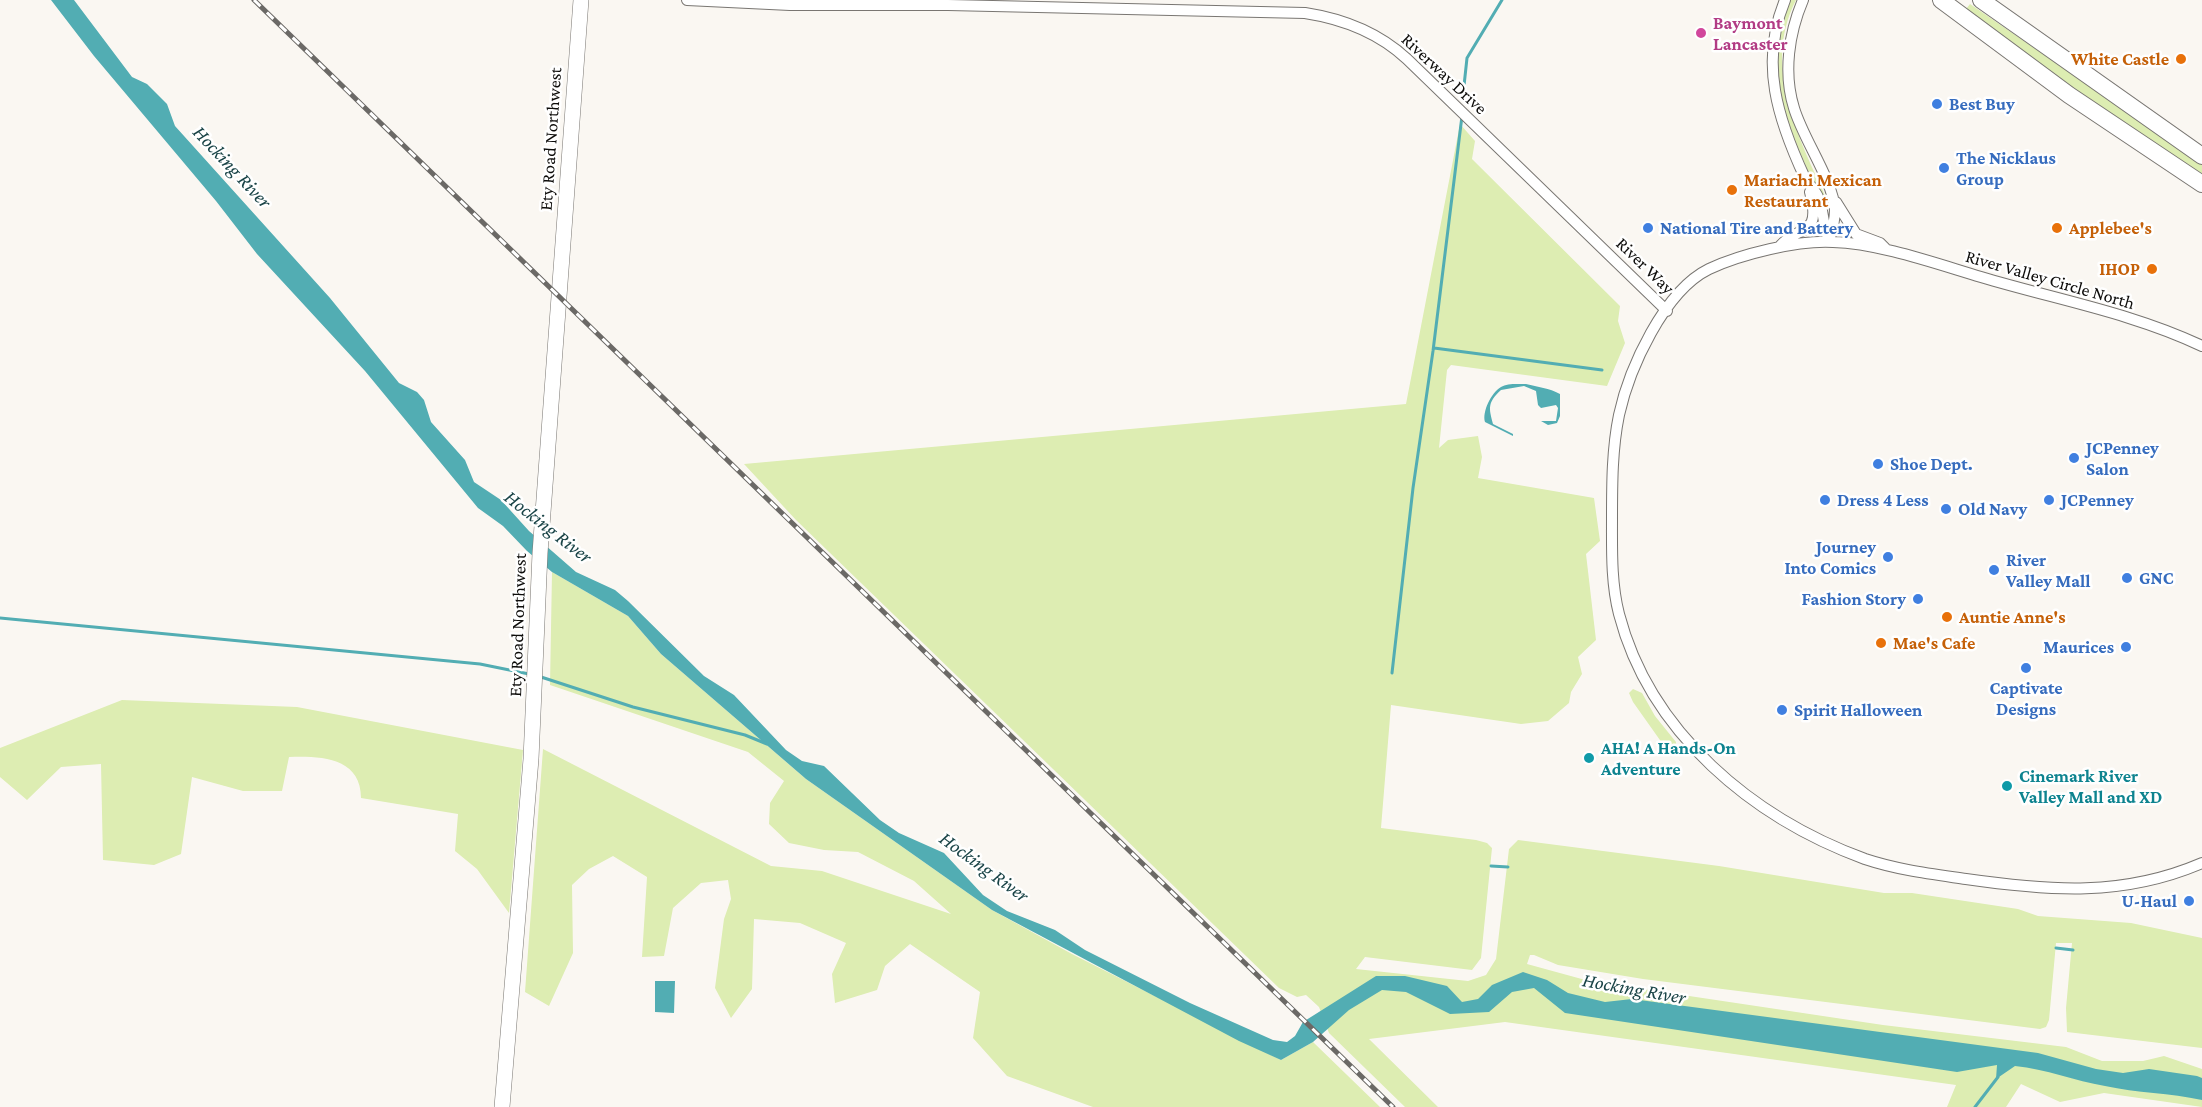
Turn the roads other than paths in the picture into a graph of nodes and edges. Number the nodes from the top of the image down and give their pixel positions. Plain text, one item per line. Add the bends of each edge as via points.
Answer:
1 (581, 0) edge
2 (687, 0) edge
3 (1785, 0) edge
4 (1803, 0) edge
5 (1941, 0) edge
6 (1981, 0) edge
7 (740, 1) edge
8 (2202, 156) edge
9 (1809, 184) junction
10 (2202, 184) edge
11 (1831, 194) junction
12 (1829, 241) junction
13 (1599, 245) joint
14 (1780, 246) junction
15 (1888, 250) junction
16 (1667, 310) junction
17 (2202, 346) edge
18 (2202, 862) edge
19 (502, 1107) edge

1 - 19 street, Ety Road Northwest via 540,553 529,782
2 - 7 street, Riverway Drive
3 - 9 street via 1773,46 1773,84 1782,125
4 - 11 street via 1790,46 1791,92 1797,118
5 - 10 main road via 2069,95
6 - 8 main road
7 - 13 street, Riverway Drive via 1305,13 1330,17 1369,32 1401,53
9 - 12 street via 1820,201
9 - 14 street via 1812,221 1802,233
11 - 12 street via 1835,213
11 - 15 street, River Valley Circle North via 1856,234
12 - 14 street, River Valley Circle North
12 - 15 street, River Valley Circle North
13 - 16 street, River Way
14 - 16 street via 1704,272
15 - 17 street, River Valley Circle North via 2093,308
16 - 18 street via 1631,371 1617,424 1612,492 1613,577 1624,631 1645,679 1694,750 1734,787 1796,825 1865,859 1905,870 2035,888 2080,890 2150,881

